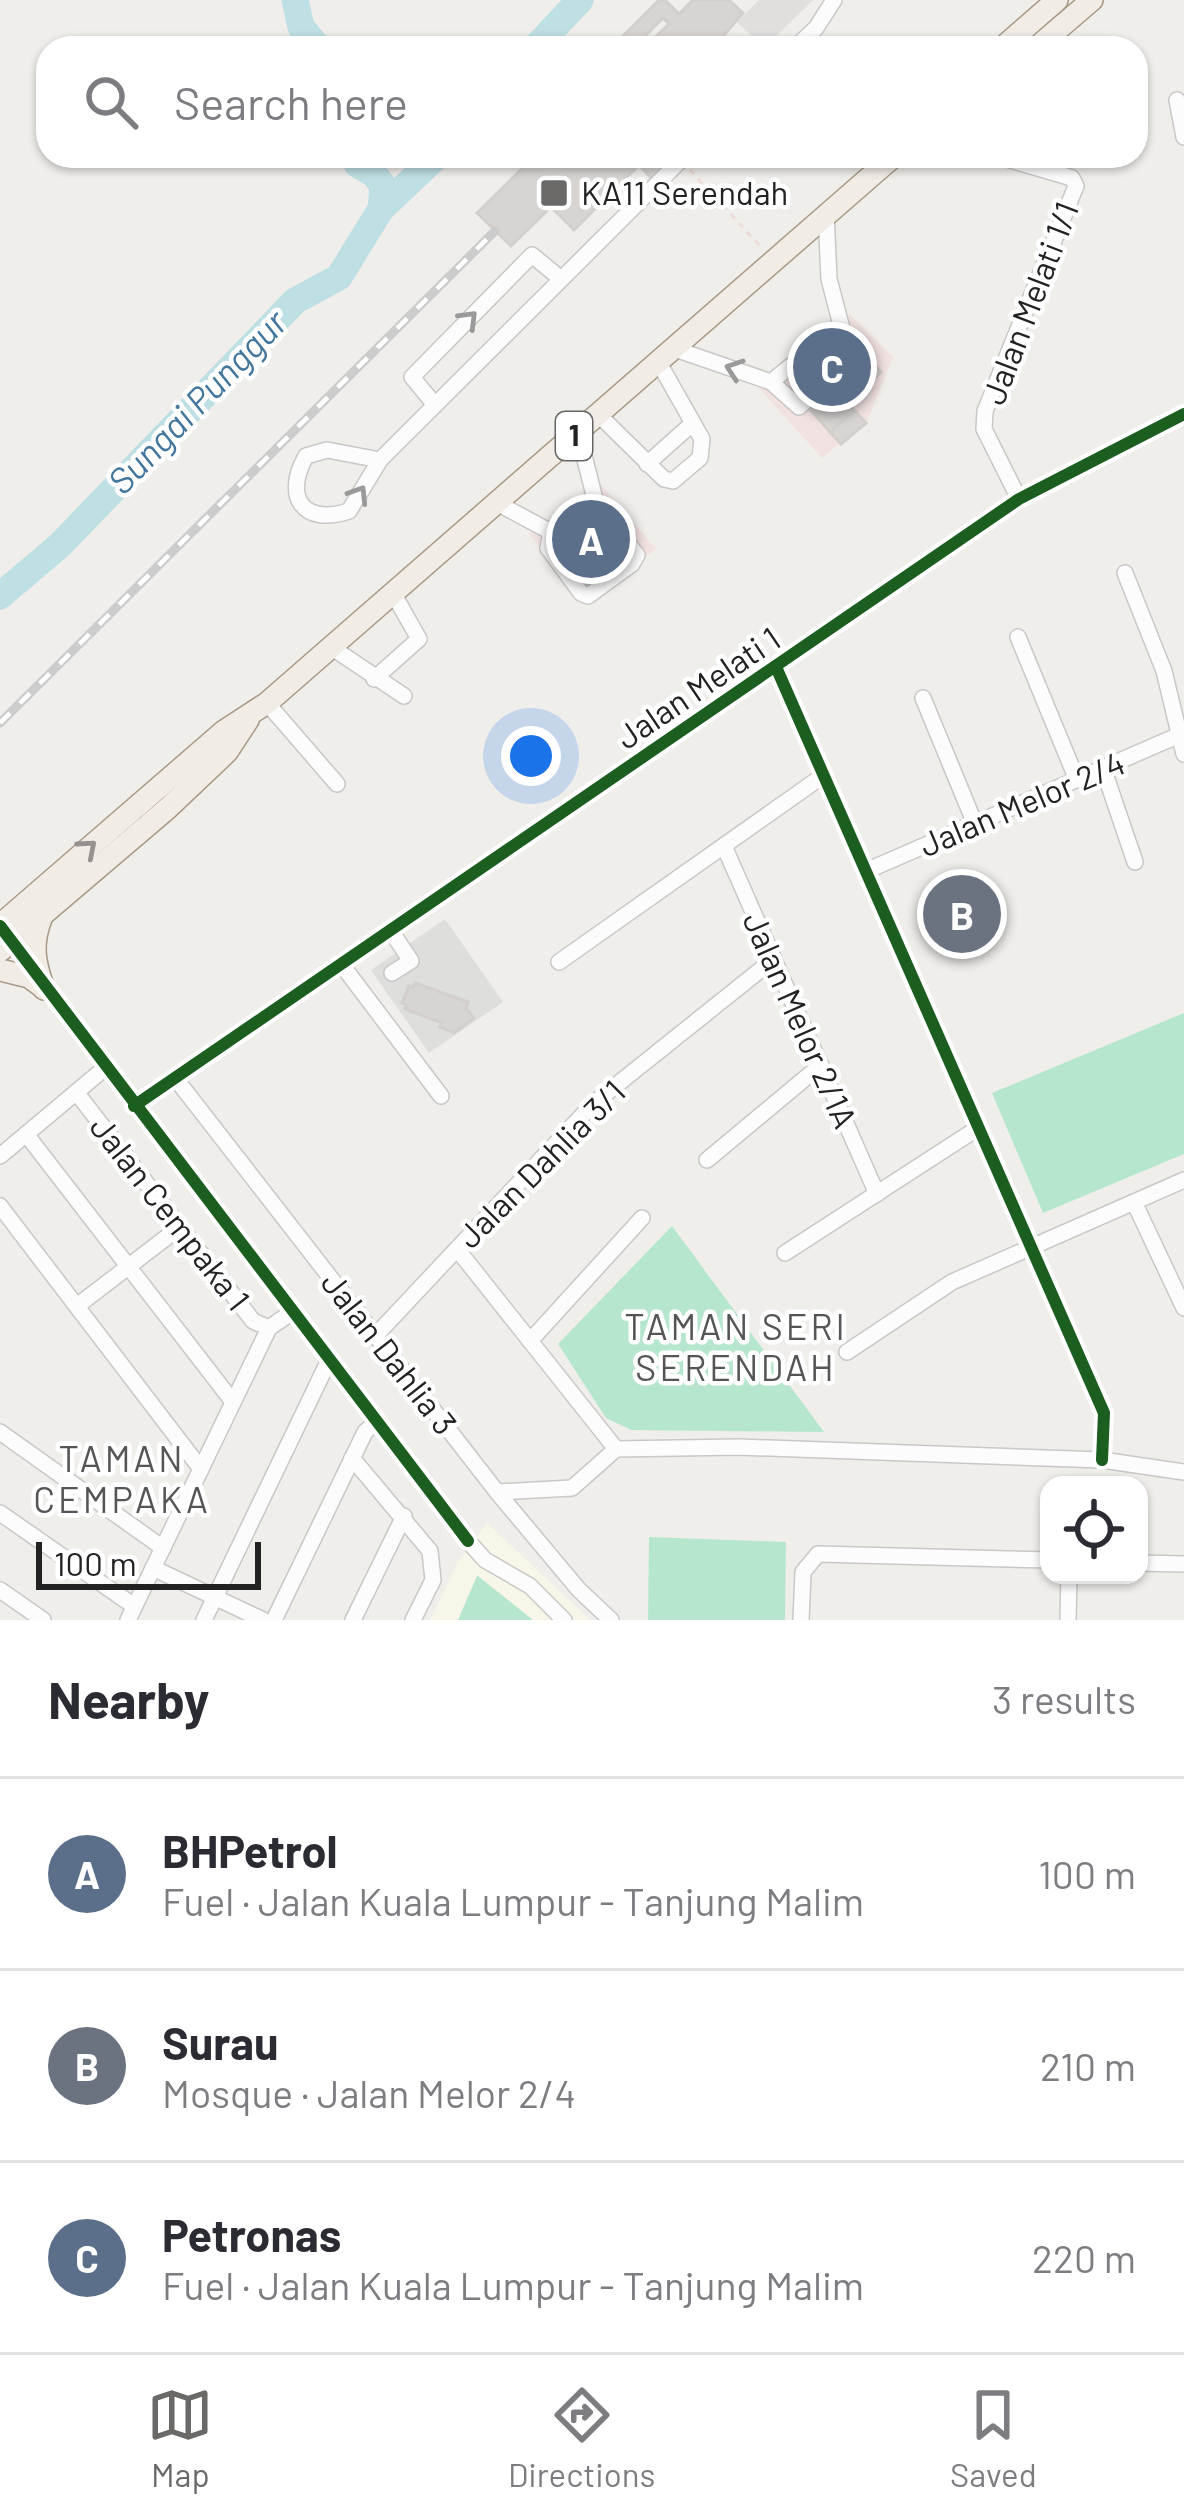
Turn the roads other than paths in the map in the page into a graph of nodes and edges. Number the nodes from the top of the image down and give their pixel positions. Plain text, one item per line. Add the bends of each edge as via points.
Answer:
1 (834, 0) edge
2 (1057, 0) edge
3 (1092, 0) edge
4 (808, 36) edge
5 (1016, 36) edge
6 (1050, 36) edge
7 (1177, 100) dead end
8 (1184, 137) edge
9 (673, 168) edge
10 (880, 168) edge
11 (1038, 168) edge
12 (826, 213) junction
13 (561, 279) junction
14 (841, 325) junction
15 (667, 356) junction
16 (771, 382) junction
17 (435, 405) junction
18 (1184, 414) edge
19 (598, 415) junction
20 (693, 423) junction
21 (578, 432) junction
22 (380, 460) junction
23 (647, 464) junction
24 (1019, 499) junction
25 (497, 503) junction
26 (596, 503) junction
27 (550, 532) junction
28 (1125, 573) dead end
29 (393, 593) junction
30 (1018, 637) dead end
31 (331, 647) junction
32 (1184, 664) edge
33 (776, 667) junction
34 (1164, 671) junction
35 (374, 679) junction
36 (404, 696) dead end
37 (923, 698) dead end
38 (260, 709) junction
39 (1178, 736) junction
40 (1184, 754) edge
41 (1103, 768) junction
42 (824, 776) junction
43 (1077, 780) junction
44 (338, 784) dead end
45 (974, 824) junction
46 (724, 846) junction
47 (1135, 862) dead end
48 (866, 872) junction
49 (42, 916) junction
50 (391, 931) junction
51 (3, 936) edge
52 (774, 959) junction
53 (559, 962) dead end
54 (342, 965) junction
55 (0, 970) edge
56 (392, 974) dead end
57 (44, 989) junction
58 (820, 1065) junction
59 (105, 1068) junction
60 (176, 1079) junction
61 (76, 1093) junction
62 (441, 1096) dead end
63 (134, 1106) junction
64 (979, 1128) junction
65 (26, 1134) junction
66 (0, 1156) edge
67 (707, 1160) dead end
68 (1184, 1180) edge
69 (877, 1194) junction
70 (1134, 1202) junction
71 (0, 1207) edge
72 (642, 1219) dead end
73 (180, 1227) junction
74 (1031, 1247) junction
75 (457, 1249) junction
76 (785, 1253) dead end
77 (128, 1267) junction
78 (77, 1306) junction
79 (1184, 1308) edge
80 (292, 1312) junction
81 (269, 1328) junction
82 (376, 1335) junction
83 (530, 1341) junction
84 (847, 1352) dead end
85 (329, 1360) junction
86 (233, 1402) junction
87 (376, 1422) junction
88 (0, 1432) edge
89 (616, 1449) junction
90 (352, 1458) junction
91 (1102, 1460) junction
92 (201, 1469) junction
93 (1184, 1472) edge
94 (497, 1492) junction
95 (0, 1513) edge
96 (404, 1516) junction
97 (163, 1548) junction
98 (1040, 1560) edge
99 (1148, 1563) edge
100 (1184, 1564) edge
101 (153, 1568) junction
102 (1069, 1584) edge
103 (0, 1590) edge
104 (215, 1597) junction
105 (131, 1613) edge
106 (43, 1620) edge
107 (204, 1620) edge
108 (263, 1620) edge
109 (274, 1620) edge
110 (353, 1620) edge
111 (413, 1620) edge
112 (564, 1620) edge
113 (611, 1620) edge
114 (800, 1620) edge
115 (1068, 1620) edge

1 - 4 street
2 - 5 main road
3 - 6 main road
7 - 8 street
9 - 13 street
10 - 12 main road, 1
11 - 24 street, Jalan Melati 1/1 via 1076,186 985,411 984,429
12 - 14 street
12 - 15 main road, 1
13 - 17 street
17 -> 13 street via 412,376 532,255
14 - 16 street
14 - 16 street via 845,364 799,407
16 -> 15 street
15 - 19 main road, 1
15 - 20 street
17 - 22 street
18 - 24 street, Jalan Melati 1
19 - 21 main road, 1
19 - 23 street
20 - 23 street
20 - 23 street via 704,450 682,476 664,479
21 - 25 main road, 1
21 - 26 street
22 -> 22 street via 327,450 306,456 296,494 308,511 327,518 350,511
24 - 33 street, Jalan Melati 1
25 - 27 street
25 - 29 main road, 1
26 - 27 street
26 - 27 street via 637,555 588,596 548,548
28 - 34 street
29 - 31 main road, 1
29 - 35 street via 419,639
30 - 43 street
31 - 35 street
31 - 38 main road, 1
32 - 34 street
33 - 42 street
33 - 50 street, Jalan Melati 1
34 - 39 street
35 - 36 street
37 - 45 street
38 - 44 street
38 - 49 main road, 1 via 198,780
51 -> 38 main road, 1 via 224,731
39 - 40 street
39 - 41 street, Jalan Melor 2/4
41 - 43 street, Jalan Melor 2/4
41 - 47 street
42 - 46 street
42 - 48 street
43 - 45 street, Jalan Melor 2/4
45 - 48 street, Jalan Melor 2/4
46 - 52 street, Jalan Melor 2/1A
46 - 53 street
48 - 64 street
49 - 51 main road, 1
49 - 57 main road via 33,954
50 - 54 street, Jalan Melati 1
50 - 56 street via 411,961
51 - 57 street
52 - 58 street, Jalan Melor 2/1A
52 - 75 street, Jalan Dahlia 3/1 via 594,1103
54 - 60 street, Jalan Melati 1
54 - 62 street
55 - 57 main road
57 - 59 street
58 - 67 street
58 - 69 street, Jalan Melor 2/1A
59 - 61 street
59 - 63 street
60 - 63 street, Jalan Melati 1
60 - 82 street, Jalan Dahlia 3
61 - 65 street
61 - 73 street, Jalan Cempaka 1
63 - 80 street
64 - 69 street
64 - 74 street
65 - 66 street
65 - 77 street
68 - 70 street
69 - 76 street
70 - 74 street
70 - 79 street
71 - 78 street
72 - 83 street
73 - 77 street
73 - 81 street, Jalan Cempaka 1 via 254,1321
74 - 84 street via 952,1282
74 - 91 street via 1104,1413
75 - 82 street, Jalan Dahlia 3/1
75 - 83 street
77 - 78 street
77 - 86 street
78 - 92 street
80 - 81 street
80 - 85 street
81 - 86 street
82 - 94 street, Jalan Dahlia 3
83 - 89 street
85 - 87 street
85 - 104 street
86 - 92 street
87 - 90 street
87 - 112 street via 485,1560 530,1586
88 - 97 street
89 - 91 street
89 - 94 street via 572,1488
90 - 96 street
90 - 109 street
91 - 93 street
92 - 97 street
94 - 113 street, Jalan Dahlia 3
95 - 105 street
96 - 110 street
96 - 111 street via 430,1551 433,1580
97 - 101 street
98 - 114 street via 818,1554 803,1572
99 - 100 street
101 - 104 street
101 - 105 street
102 - 115 street
103 - 106 street
104 - 107 street
104 - 108 street

